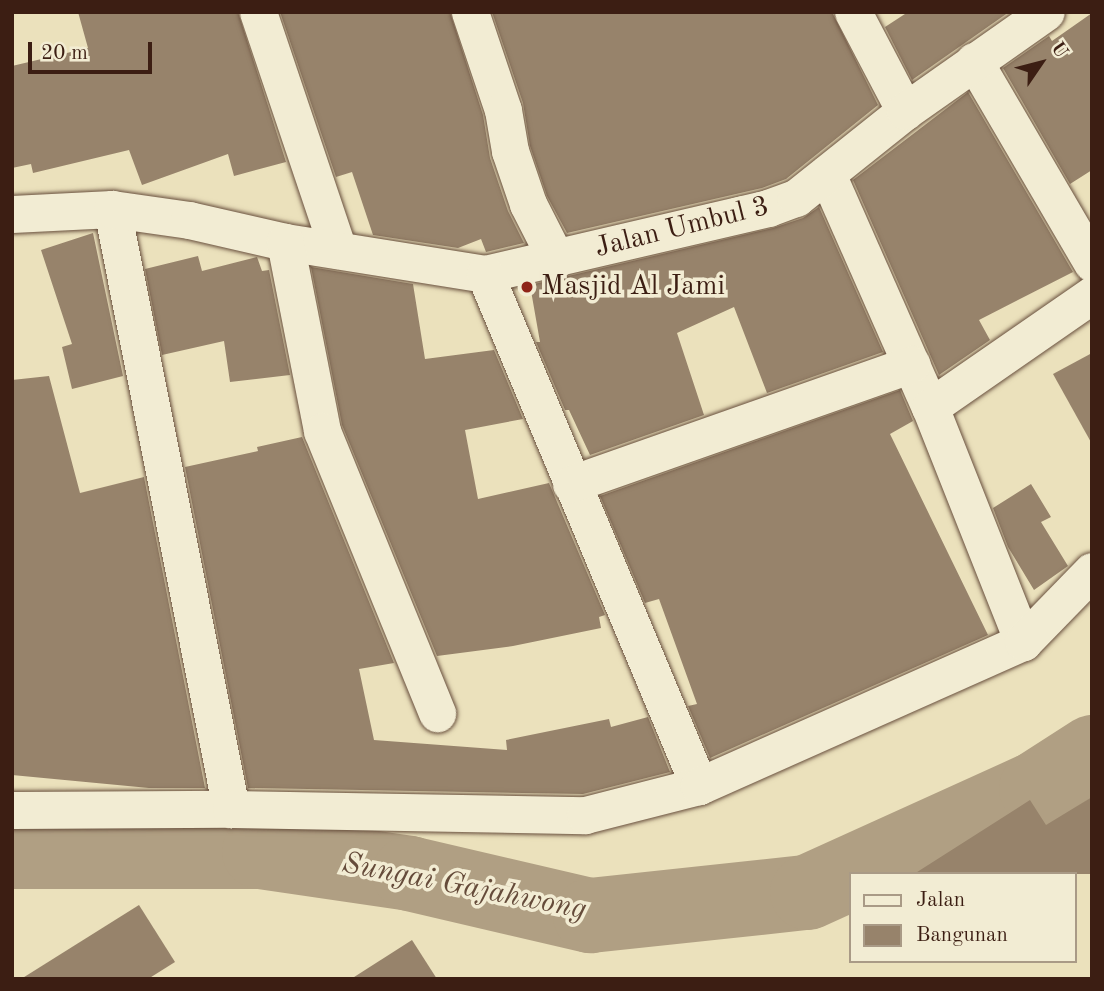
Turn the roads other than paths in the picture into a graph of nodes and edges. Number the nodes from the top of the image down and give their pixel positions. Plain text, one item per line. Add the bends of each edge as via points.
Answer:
1 (258, 12) edge
2 (470, 12) edge
3 (853, 12) edge
4 (1046, 12) edge
5 (974, 61) junction
6 (905, 111) junction
7 (827, 174) junction
8 (112, 209) junction
9 (12, 214) edge
10 (285, 242) junction
11 (338, 250) junction
12 (556, 259) junction
13 (1092, 263) edge
14 (485, 274) junction
15 (1092, 295) edge
16 (911, 364) junction
17 (930, 407) junction
18 (571, 484) junction
19 (1092, 571) edge
20 (1024, 642) junction
21 (437, 713) dead end
22 (699, 786) junction
23 (231, 809) junction
24 (12, 810) edge

1 - 11 street
2 - 12 street via 503,110 519,178
3 - 6 street
4 - 5 street, Jalan Umbul 3
5 - 6 street, Jalan Umbul 3
5 - 13 street
6 - 7 street, Jalan Umbul 3
7 - 12 street, Jalan Umbul 3 via 796,198 768,208
7 - 16 street
8 - 9 street, Jalan Umbul 3
8 - 10 street, Jalan Umbul 3 via 189,220
8 - 23 street
10 - 11 street, Jalan Umbul 3
10 - 21 street via 322,431
11 - 14 street, Jalan Umbul 3
12 - 14 street, Jalan Umbul 3
14 - 18 street
15 - 17 street
16 - 17 street
16 - 18 street
17 - 20 street
18 - 22 street
19 - 20 street
20 - 22 street
22 - 23 street via 585,815
23 - 24 street

